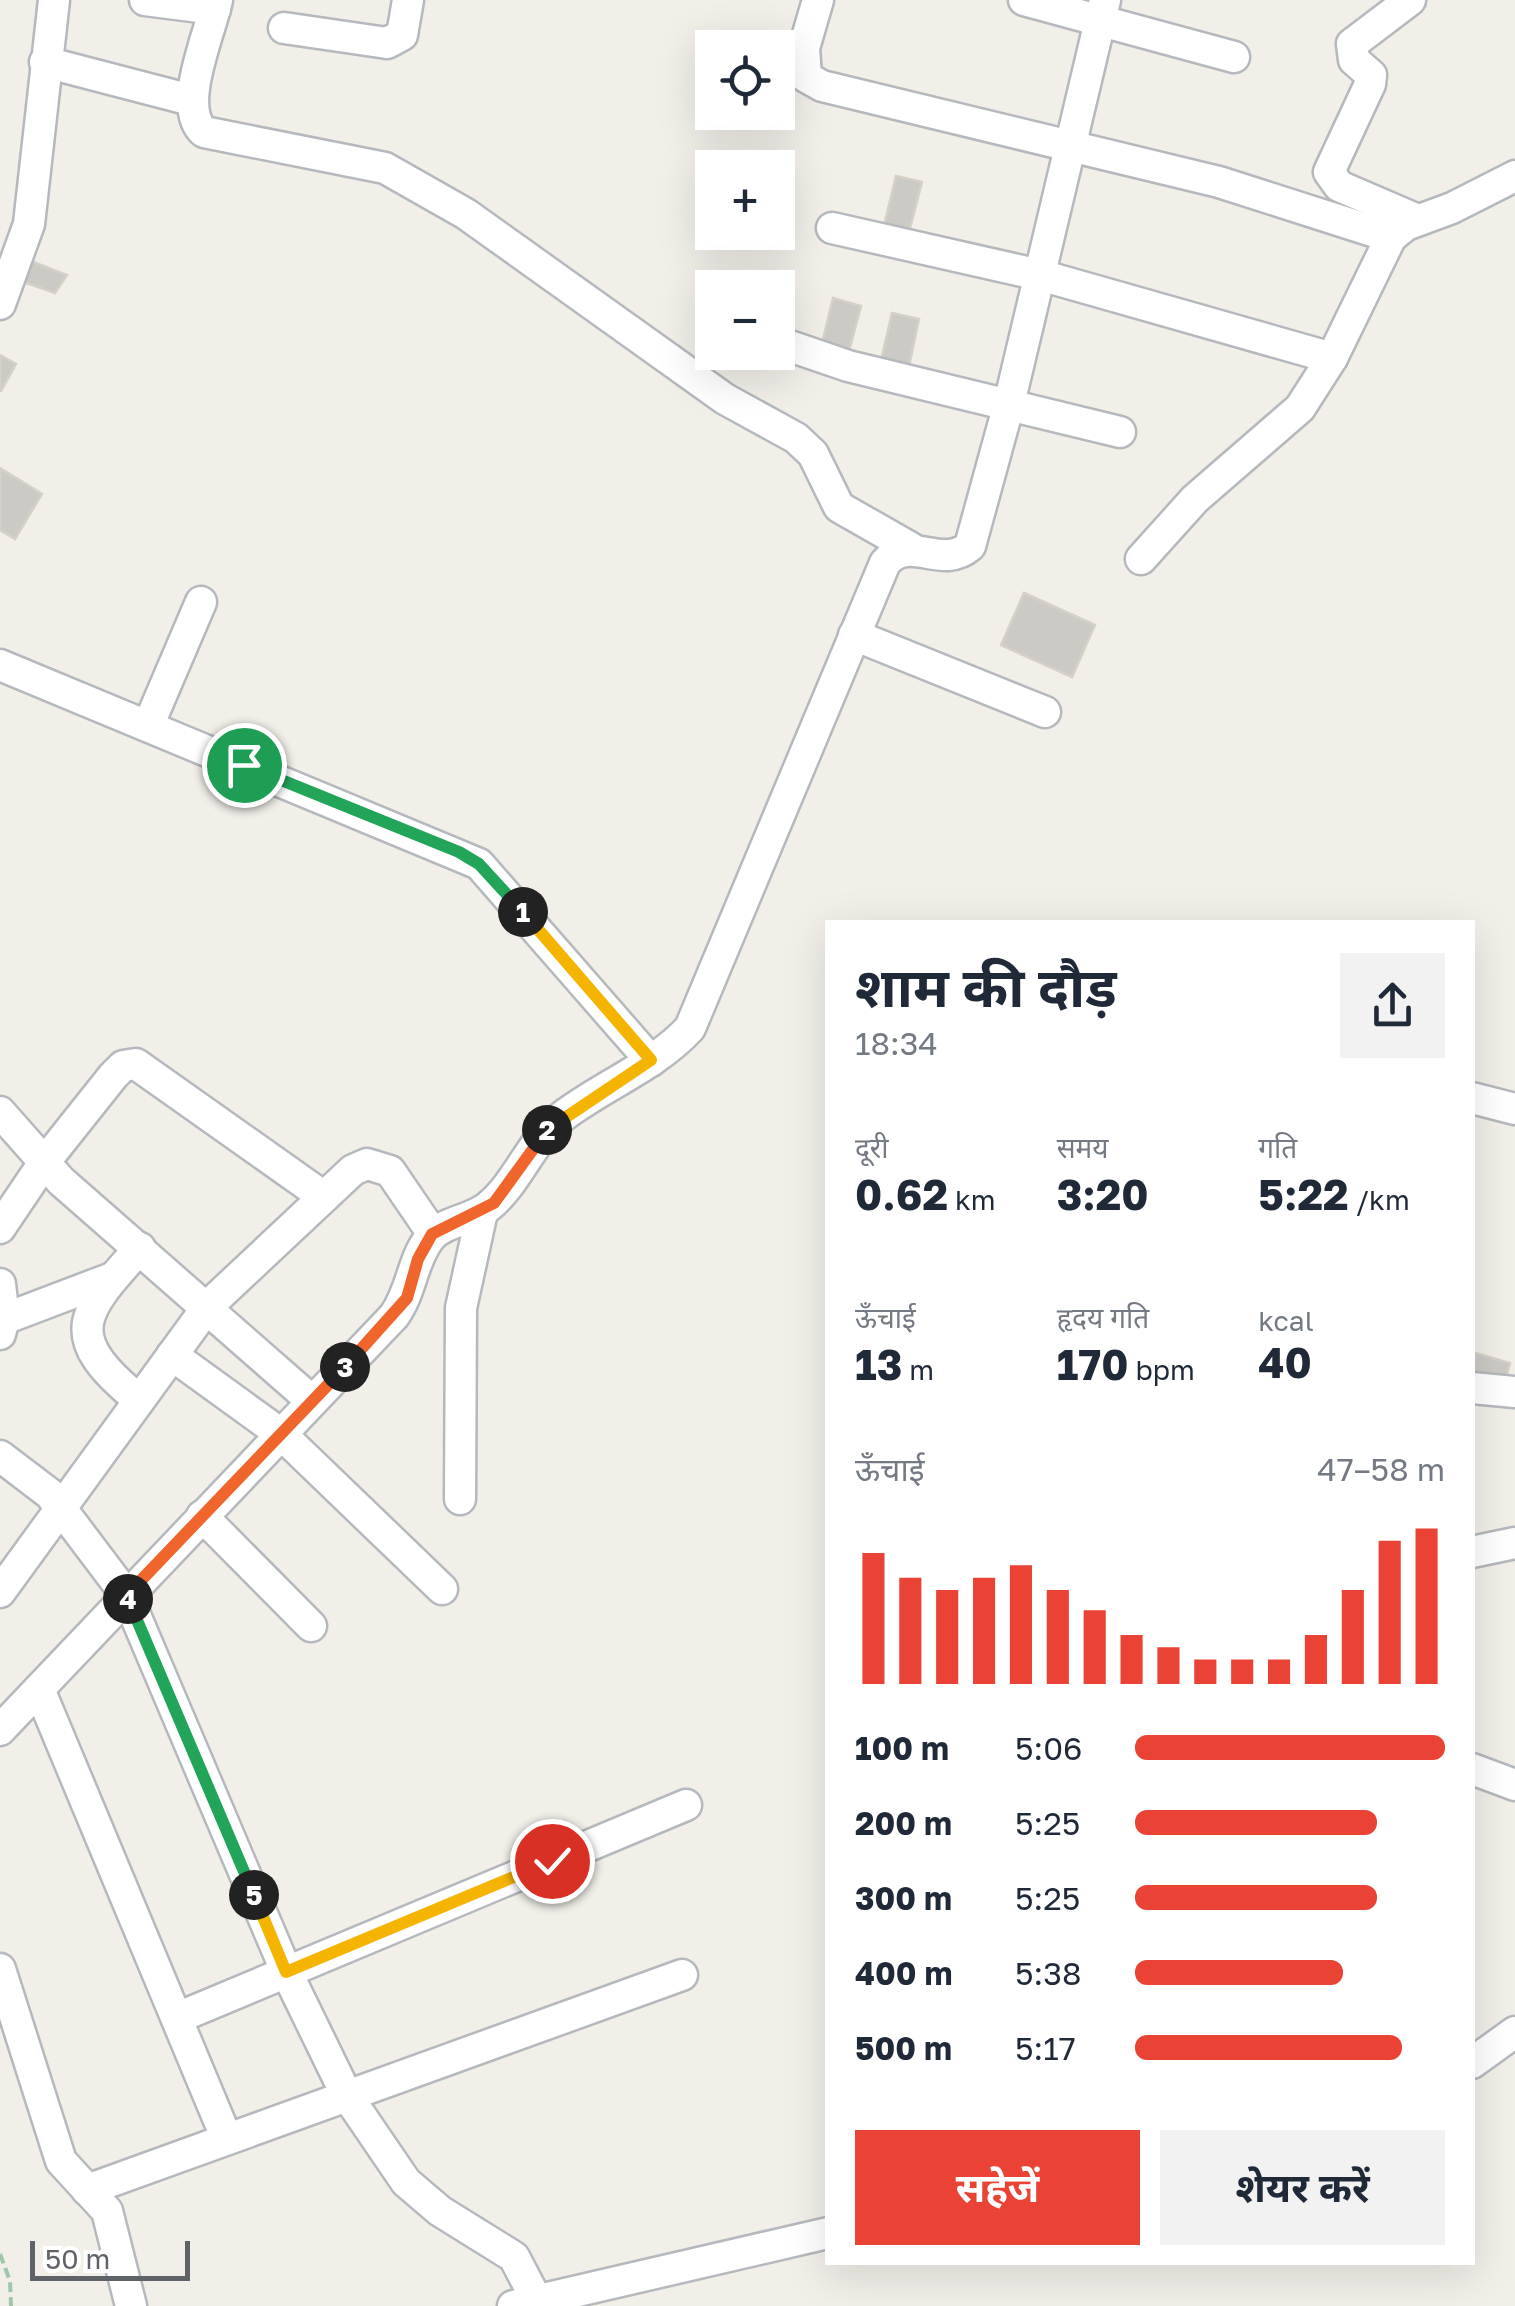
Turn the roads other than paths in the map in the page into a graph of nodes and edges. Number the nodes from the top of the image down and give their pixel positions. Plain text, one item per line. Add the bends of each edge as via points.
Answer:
1 (54, 0) edge
2 (145, 0) edge
3 (408, 0) edge
4 (818, 0) edge
5 (1024, 0) edge
6 (1410, 0) edge
7 (216, 4) edge
8 (1103, 9) edge
9 (284, 28) dead end
10 (1234, 57) dead end
11 (46, 62) junction
12 (191, 100) junction
13 (1070, 149) junction
14 (1515, 176) edge
15 (1418, 220) junction
16 (832, 228) dead end
17 (1391, 237) junction
18 (1040, 276) junction
19 (0, 304) edge
20 (795, 348) edge
21 (1332, 358) junction
22 (1009, 404) junction
23 (1120, 432) dead end
24 (910, 548) junction
25 (1141, 559) dead end
26 (201, 602) dead end
27 (854, 635) junction
28 (0, 665) edge
29 (1044, 712) dead end
30 (148, 726) junction
31 (651, 1060) junction
32 (1475, 1099) edge
33 (1515, 1109) edge
34 (0, 1112) edge
35 (43, 1164) junction
36 (324, 1197) junction
37 (456, 1224) junction
38 (0, 1228) edge
39 (140, 1248) junction
40 (114, 1277) junction
41 (0, 1284) edge
42 (208, 1306) junction
43 (2, 1327) edge
44 (172, 1355) junction
45 (1475, 1388) edge
46 (1515, 1392) edge
47 (139, 1400) junction
48 (312, 1402) junction
49 (281, 1434) junction
50 (0, 1456) edge
51 (460, 1499) dead end
52 (61, 1507) junction
53 (202, 1516) junction
54 (1515, 1542) edge
55 (1475, 1551) edge
56 (442, 1589) dead end
57 (0, 1592) edge
58 (126, 1596) junction
59 (311, 1626) dead end
60 (39, 1689) junction
61 (0, 1730) edge
62 (1475, 1771) edge
63 (1515, 1784) edge
64 (686, 1805) dead end
65 (0, 1969) edge
66 (286, 1972) junction
67 (682, 1975) dead end
68 (178, 2018) junction
69 (1515, 2032) edge
70 (1475, 2061) edge
71 (346, 2094) junction
72 (226, 2137) junction
73 (87, 2190) junction
74 (825, 2234) edge
75 (525, 2303) edge
76 (131, 2306) edge

1 - 11 street
2 - 7 street
3 - 9 street via 402,35 387,43
4 - 13 street via 802,64 806,77
5 - 8 street
6 - 15 street via 1352,44 1370,84 1329,172 1339,186
7 - 12 street
8 - 10 street
8 - 13 street
11 - 12 street
11 - 19 street via 29,224
12 - 24 street via 192,118 204,132 385,168 466,214 725,399 796,438 813,454 839,507
13 - 17 street via 1220,182
13 - 18 street
14 - 15 street
15 - 17 street
16 - 18 street
17 - 21 street
18 - 21 street
18 - 22 street
20 - 22 street
21 - 25 street via 1300,408 1195,499
22 - 23 street
22 - 24 street via 970,546 943,558
24 - 27 street via 884,563
26 - 30 street
27 - 29 street
27 - 31 street via 690,1028
28 - 30 street
30 - 31 street via 479,864
31 - 37 street via 562,1117
32 - 33 street
34 - 35 street
35 - 36 street via 113,1076 136,1064
35 - 38 street
35 - 39 street
36 - 37 street via 353,1170 381,1164
36 - 42 street
37 - 48 street via 400,1307
37 - 51 street
39 - 40 street
39 - 42 street
40 - 43 street
40 - 47 street via 90,1305 88,1336 106,1373
41 - 43 street
42 - 44 street
42 - 48 street
44 - 47 street
44 - 49 street
45 - 46 street
47 - 52 street
48 - 49 street
49 - 53 street
49 - 56 street
50 - 52 street
52 - 57 street
52 - 58 street
53 - 58 street
53 - 59 street
54 - 55 street
58 - 60 street
58 - 66 street
60 - 61 street
60 - 68 street
62 - 63 street
64 - 66 street
65 - 73 street via 61,2161
66 - 68 street
66 - 71 street
67 - 71 street
68 - 72 street
69 - 70 street
71 - 72 street
71 - 75 street via 406,2182 514,2257
72 - 73 street
73 - 76 street via 107,2211
74 - 75 street

